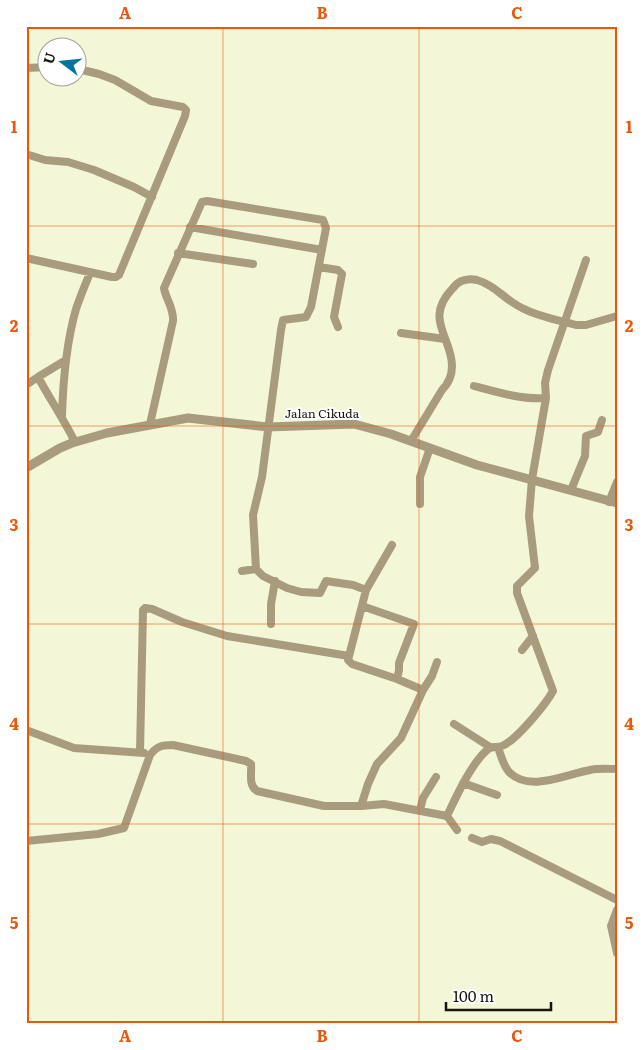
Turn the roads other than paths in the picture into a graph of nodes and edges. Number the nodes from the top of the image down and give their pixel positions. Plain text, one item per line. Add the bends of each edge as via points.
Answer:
1 (88, 71) edge
2 (26, 154) edge
3 (152, 197) junction
4 (190, 227) junction
5 (322, 250) junction
6 (178, 253) junction
7 (26, 258) edge
8 (586, 260) dead end
9 (253, 264) dead end
10 (319, 267) junction
11 (90, 273) junction
12 (617, 316) edge
13 (564, 322) junction
14 (338, 327) dead end
15 (401, 333) dead end
16 (445, 339) junction
17 (66, 360) junction
18 (38, 377) junction
19 (26, 385) edge
20 (474, 386) dead end
21 (546, 398) junction
22 (62, 416) junction
23 (602, 420) dead end
24 (150, 424) junction
25 (268, 426) junction
26 (411, 441) junction
27 (76, 442) junction
28 (430, 448) junction
29 (26, 468) edge
30 (532, 480) junction
31 (617, 482) edge
32 (571, 490) junction
33 (613, 503) edge
34 (420, 504) dead end
35 (392, 545) dead end
36 (256, 569) junction
37 (242, 571) dead end
38 (275, 580) junction
39 (366, 590) junction
40 (362, 606) junction
41 (271, 624) dead end
42 (533, 636) junction
43 (522, 650) dead end
44 (349, 656) junction
45 (437, 662) dead end
46 (397, 679) junction
47 (423, 690) junction
48 (454, 724) dead end
49 (26, 730) edge
50 (494, 747) junction
51 (140, 752) junction
52 (150, 755) junction
53 (617, 769) edge
54 (436, 777) dead end
55 (463, 783) junction
56 (497, 795) dead end
57 (361, 806) junction
58 (420, 810) junction
59 (447, 816) junction
60 (457, 830) dead end
61 (472, 838) dead end
62 (26, 840) edge
63 (617, 900) edge
64 (617, 910) edge
65 (617, 953) edge

1 - 3 street via 115,80 151,101 178,105 186,110
2 - 3 street via 94,170
3 - 11 street via 119,275
4 - 5 street
4 - 5 street via 202,202 321,219 326,228
4 - 6 street
5 - 10 street
6 - 9 street
6 - 24 street via 164,288 173,309 173,320
7 - 11 street
8 - 13 street
10 - 14 street via 338,270 342,274 334,317
10 - 25 street via 306,317 282,322
11 - 17 street via 76,310
12 - 13 street via 581,326
13 - 16 street via 519,307 486,283 461,280 446,297 441,309 439,319
13 - 21 street via 545,384
15 - 16 street
16 - 26 street via 452,372
17 - 18 street
17 - 22 street
18 - 19 street
18 - 22 street
20 - 21 street
21 - 30 street
22 - 27 street
23 - 32 street via 598,432 586,436 585,456
24 - 25 street, Jalan Cikuda via 188,418
24 - 27 street, Jalan Cikuda
25 - 26 street, Jalan Cikuda via 354,424
25 - 36 street via 262,478 253,515
26 - 28 street, Jalan Cikuda
27 - 29 street, Jalan Cikuda
28 - 30 street, Jalan Cikuda
28 - 34 street via 420,475
30 - 32 street, Jalan Cikuda
30 - 42 street via 529,516 535,568 517,586 517,593
31 - 33 street
32 - 33 street, Jalan Cikuda
35 - 39 street
36 - 37 street
36 - 38 street via 263,576
38 - 39 street via 294,590 316,594 320,593 326,581
38 - 41 street
39 - 40 street
40 - 44 street
40 - 46 street via 414,624 399,663
42 - 43 street
42 - 50 street via 553,691 521,731 509,742
44 - 46 street via 352,664
44 - 51 street via 227,636 145,608
45 - 47 street
46 - 47 street
47 - 57 street via 401,738 377,764
48 - 50 street
49 - 51 street via 74,748
50 - 53 street via 506,769 524,780 549,781 592,769
50 - 55 street via 485,752
51 - 52 street
52 - 57 street via 161,746 173,745 237,758 252,764 251,783 257,791 324,806
52 - 62 street via 124,828 98,834
54 - 58 street via 423,798
55 - 56 street
55 - 59 street
57 - 58 street via 384,804
58 - 59 street
59 - 60 street
61 - 63 street via 482,842 500,841
64 - 65 street via 611,926

